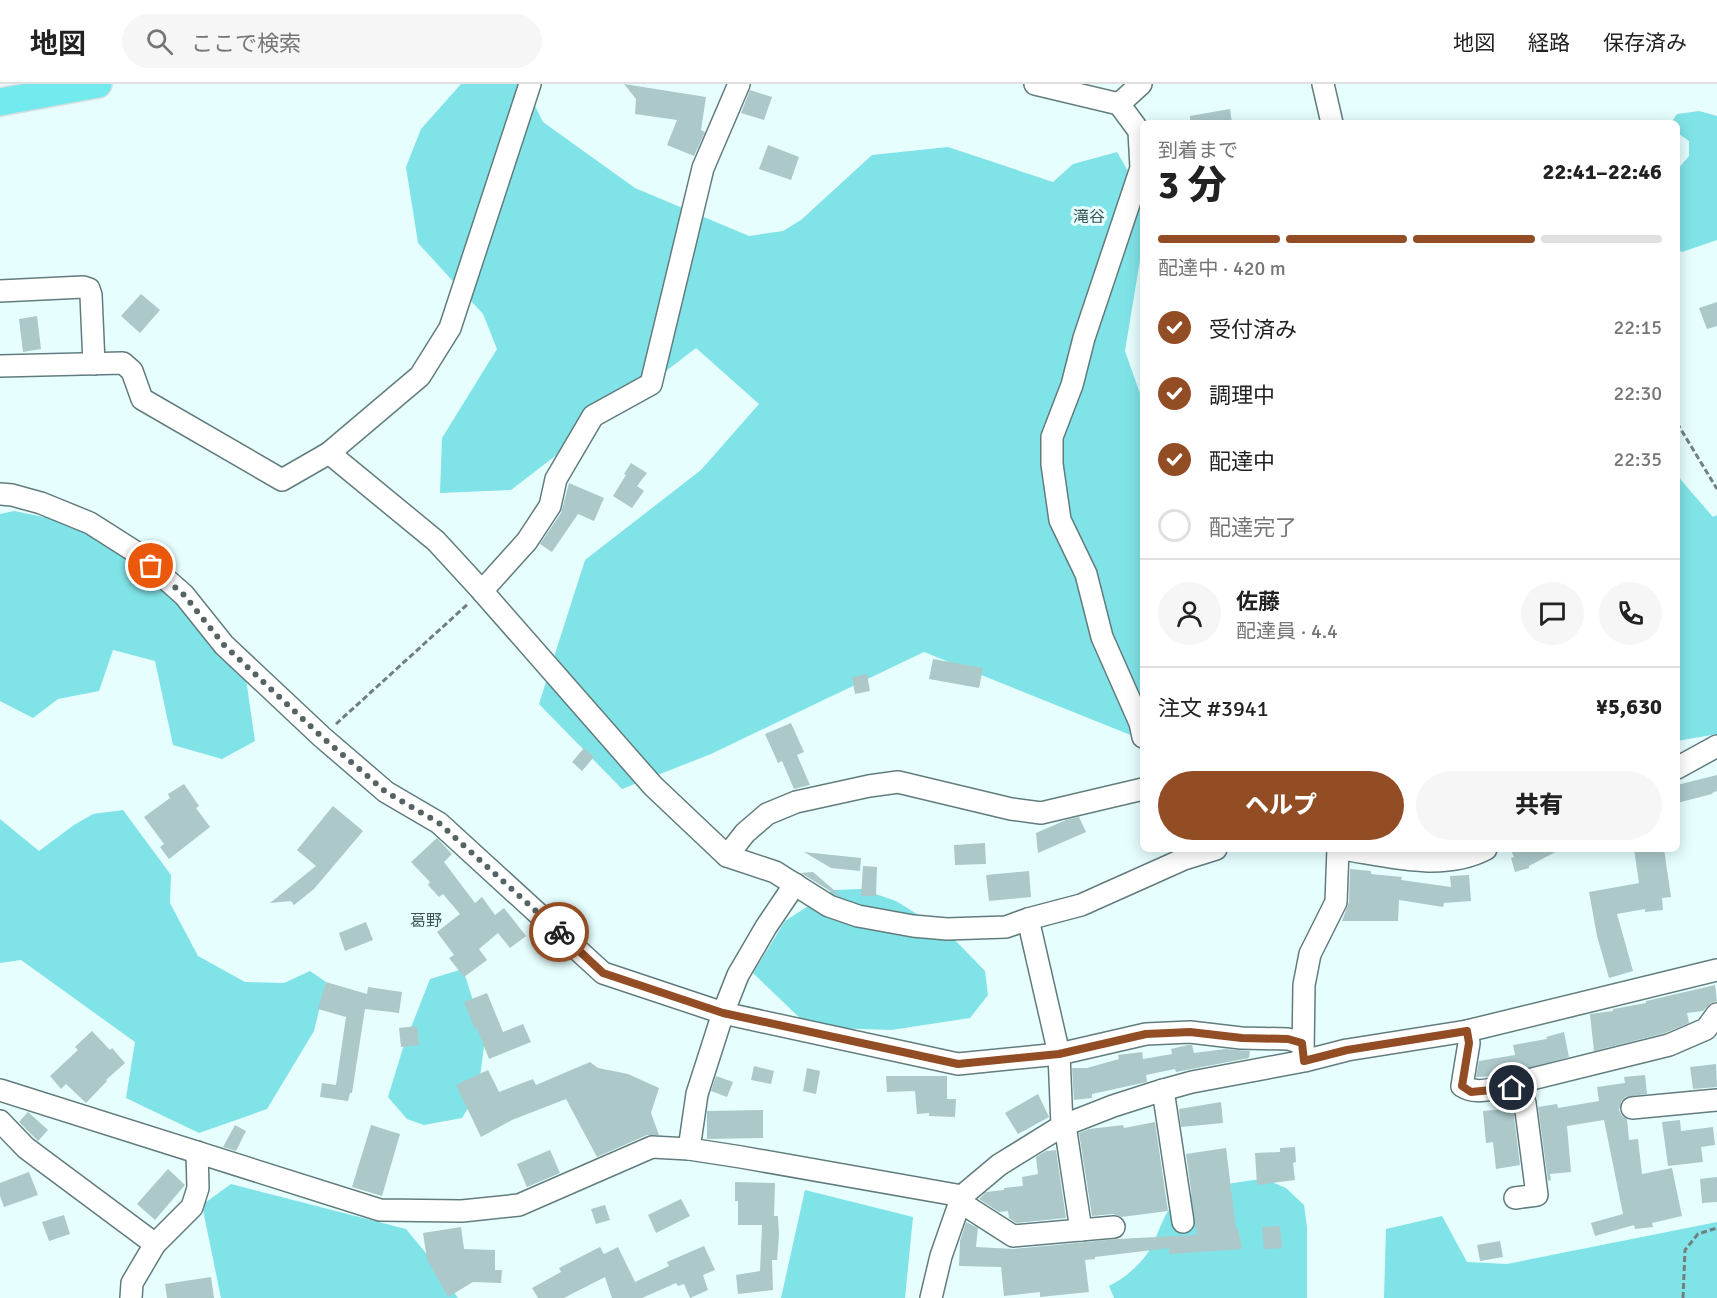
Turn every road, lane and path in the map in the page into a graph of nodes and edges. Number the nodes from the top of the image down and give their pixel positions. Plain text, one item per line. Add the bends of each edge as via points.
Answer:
1 (98, 84) edge
2 (530, 84) edge
3 (739, 84) edge
4 (1035, 84) edge
5 (1141, 84) edge
6 (1323, 84) edge
7 (0, 102) edge
8 (1119, 104) junction
9 (1331, 120) edge
10 (1140, 143) edge
11 (1140, 174) edge
12 (0, 291) edge
13 (94, 364) junction
14 (0, 366) edge
15 (1680, 428) edge
16 (329, 453) junction
17 (1717, 489) edge
18 (0, 494) edge
19 (482, 591) junction
20 (1140, 723) edge
21 (322, 737) junction
22 (1717, 746) edge
23 (1680, 766) edge
24 (1140, 790) edge
25 (1192, 852) edge
26 (1340, 852) edge
27 (1361, 852) edge
28 (1478, 852) edge
29 (728, 856) junction
30 (795, 884) junction
31 (1028, 919) junction
32 (1717, 969) edge
33 (723, 1013) junction
34 (1717, 1014) edge
35 (1467, 1031) junction
36 (1303, 1052) junction
37 (1059, 1054) junction
38 (1512, 1088) junction
39 (0, 1090) edge
40 (1163, 1090) junction
41 (1717, 1100) edge
42 (1632, 1108) dead end
43 (0, 1121) edge
44 (1064, 1126) junction
45 (689, 1149) junction
46 (197, 1152) junction
47 (1515, 1198) dead end
48 (961, 1199) junction
49 (1183, 1222) dead end
50 (1114, 1227) dead end
51 (1717, 1228) edge
52 (1081, 1230) junction
53 (155, 1244) junction
54 (131, 1298) edge
55 (930, 1298) edge
56 (1683, 1298) edge

1 - 7 main road
2 - 16 street via 450,328 420,376
3 - 19 street via 703,168 651,384 593,416 555,478 550,506 527,541
4 - 8 street
5 - 8 street
6 - 9 street
8 - 10 street via 1139,131
11 - 20 street via 1052,437 1060,520 1086,574 1102,637
12 - 13 street via 89,289
13 - 14 street
13 - 16 street via 123,363 132,371 142,399 282,480
15 - 17 path
16 - 19 street via 436,541
18 - 21 street via 41,503 90,523 134,551 184,595 224,645
19 - 21 path
19 - 29 street via 653,786
21 - 33 street via 386,792 439,823 603,973
22 - 23 street
24 - 29 street via 1041,813 898,782 869,786 796,802 767,814 745,833
25 - 31 street via 1081,905
26 - 36 street via 1336,902 1310,954 1304,985
27 - 28 street via 1441,861
29 - 30 street via 775,872
30 - 31 street via 829,906 858,916 913,926 979,929 1006,927
30 - 33 street via 738,975
31 - 37 street
32 - 35 street
33 - 37 street via 958,1064
33 - 45 street via 697,1094
34 - 38 street via 1706,1029 1669,1045 1520,1082
35 - 36 street via 1347,1050
35 - 38 street via 1469,1043 1462,1086 1471,1092
36 - 37 street via 1288,1039 1190,1032 1146,1034
36 - 40 street
37 - 44 street
38 - 47 street via 1525,1103 1537,1195
39 - 46 street
40 - 44 street
40 - 49 street
41 - 42 street
43 - 53 street via 26,1148
44 - 48 street via 999,1166
44 - 52 street
45 - 46 street via 652,1147 519,1205 462,1211 380,1210
45 - 48 street
46 - 53 street via 198,1188 192,1208
48 - 52 street via 1013,1236
48 - 55 street
50 - 52 street
51 - 56 path via 1698,1234 1685,1250
53 - 54 street via 132,1283

